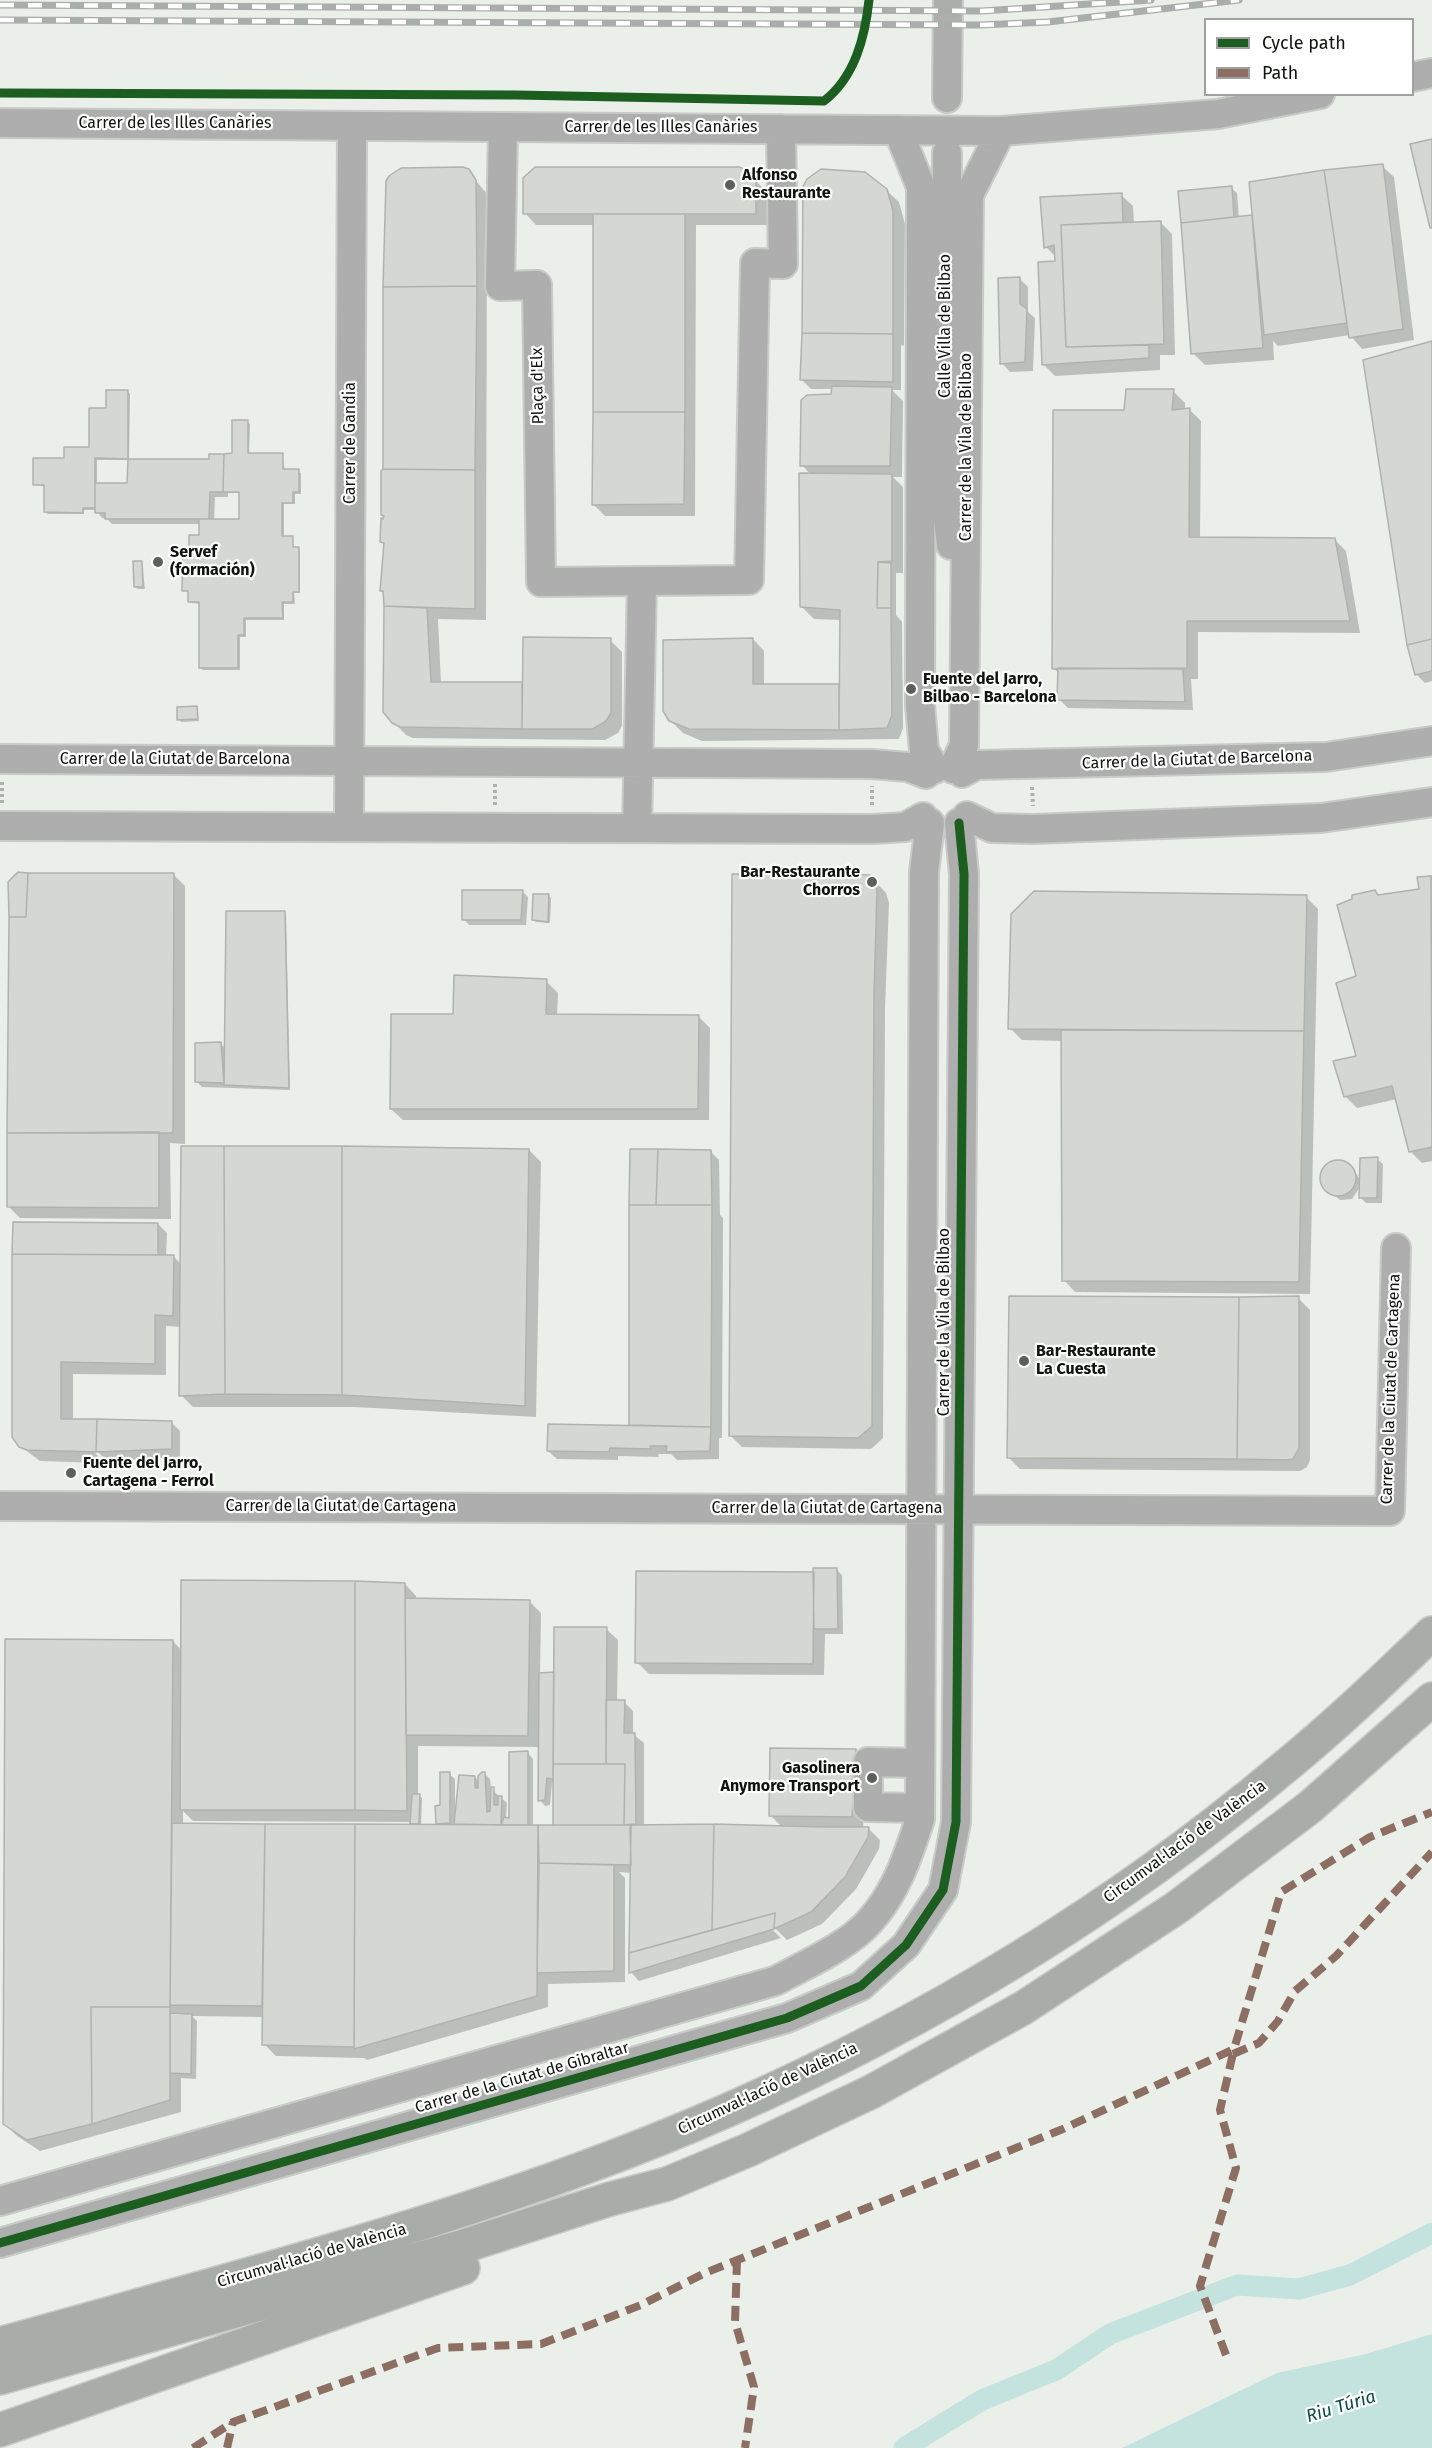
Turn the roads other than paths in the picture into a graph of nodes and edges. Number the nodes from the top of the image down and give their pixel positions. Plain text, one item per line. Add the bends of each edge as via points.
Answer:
1 (948, 0) edge
2 (1432, 73) edge
3 (1414, 77) edge
4 (1310, 96) edge
5 (947, 98) dead end
6 (0, 123) edge
7 (352, 126) junction
8 (503, 127) junction
9 (781, 129) junction
10 (898, 130) junction
11 (1001, 131) junction
12 (947, 153) dead end
13 (946, 500) junction
14 (642, 581) junction
15 (965, 663) junction
16 (920, 664) junction
17 (1432, 741) edge
18 (1, 759) edge
19 (350, 761) junction
20 (638, 763) junction
21 (944, 771) junction
22 (1432, 802) edge
23 (927, 820) junction
24 (963, 820) junction
25 (1, 826) edge
26 (349, 827) junction
27 (637, 828) junction
28 (1396, 1248) dead end
29 (0, 1506) edge
30 (920, 1509) junction
31 (959, 1509) junction
32 (1432, 1633) edge
33 (1432, 1699) edge
34 (920, 1762) junction
35 (920, 1813) junction
36 (956, 1822) joint
37 (667, 2184) junction
38 (0, 2201) edge
39 (0, 2243) edge
40 (0, 2344) edge
41 (0, 2378) edge
42 (0, 2430) edge

1 - 5 street
2 - 3 street
4 - 11 street, Carrer de les Illes Canàries via 1218,114
6 - 7 street, Carrer de les Illes Canàries
7 - 8 street, Carrer de les Illes Canàries
7 - 19 street, Carrer de Gandia
8 - 9 street, Carrer de les Illes Canàries
8 - 14 street, Plaça d'Elx via 500,286 537,285 541,582
9 - 10 street, Carrer de les Illes Canàries
9 - 14 street, Plaça d'Elx via 783,264 755,263 749,580
10 - 11 street, Carrer de les Illes Canàries
10 - 16 street via 921,187
11 - 15 street, Carrer de la Vila de Bilbao via 969,195
12 - 13 street, Calle Villa de Bilbao
13 - 15 street, Calle Villa de Bilbao
13 - 16 street, Calle Villa de Bilbao
14 - 20 street
15 - 21 street, Carrer de la Vila de Bilbao via 964,745
16 - 21 street via 924,750
17 - 21 street, Carrer de la Ciutat de Barcelona via 1326,757 977,765
18 - 19 street, Carrer de la Ciutat de Barcelona
19 - 20 street, Carrer de la Ciutat de Barcelona
19 - 26 street
20 - 21 street, Carrer de la Ciutat de Barcelona via 872,764
20 - 27 street
21 - 23 street via 916,790 917,809
21 - 24 street via 969,780 974,798
22 - 24 street via 1321,818 1033,829 992,828
23 - 24 street via 952,826
23 - 27 street via 905,827 872,829
23 - 30 street, Carrer de la Vila de Bilbao
24 - 31 street, Carrer de la Vila de Bilbao
25 - 26 street
26 - 27 street
28 - 31 street, Carrer de la Ciutat de Cartagena via 1390,1511
29 - 30 street, Carrer de la Ciutat de Cartagena
30 - 31 street, Carrer de la Ciutat de Cartagena
30 - 34 street, Carrer de la Vila de Bilbao
31 - 36 street, Carrer de la Vila de Bilbao
32 - 40 highway, Circumval·lació de València via 1281,1770 1156,1867 1006,1966 857,2049 728,2110 432,2221
33 - 37 highway, Circumval·lació de València via 1310,1807 1195,1894 1023,2008 871,2092
34 - 35 street, Carrer de la Vila de Bilbao
34 - 35 street via 868,1762 868,1807
35 - 38 street, Carrer de la Ciutat de Gibraltar via 904,1869 869,1923 823,1956 775,1981
36 - 39 street, Carrer de la Ciutat de Gibraltar via 943,1890 906,1945 861,1986 787,2018
37 - 41 highway, Circumval·lació de València
37 - 42 highway via 617,2214

